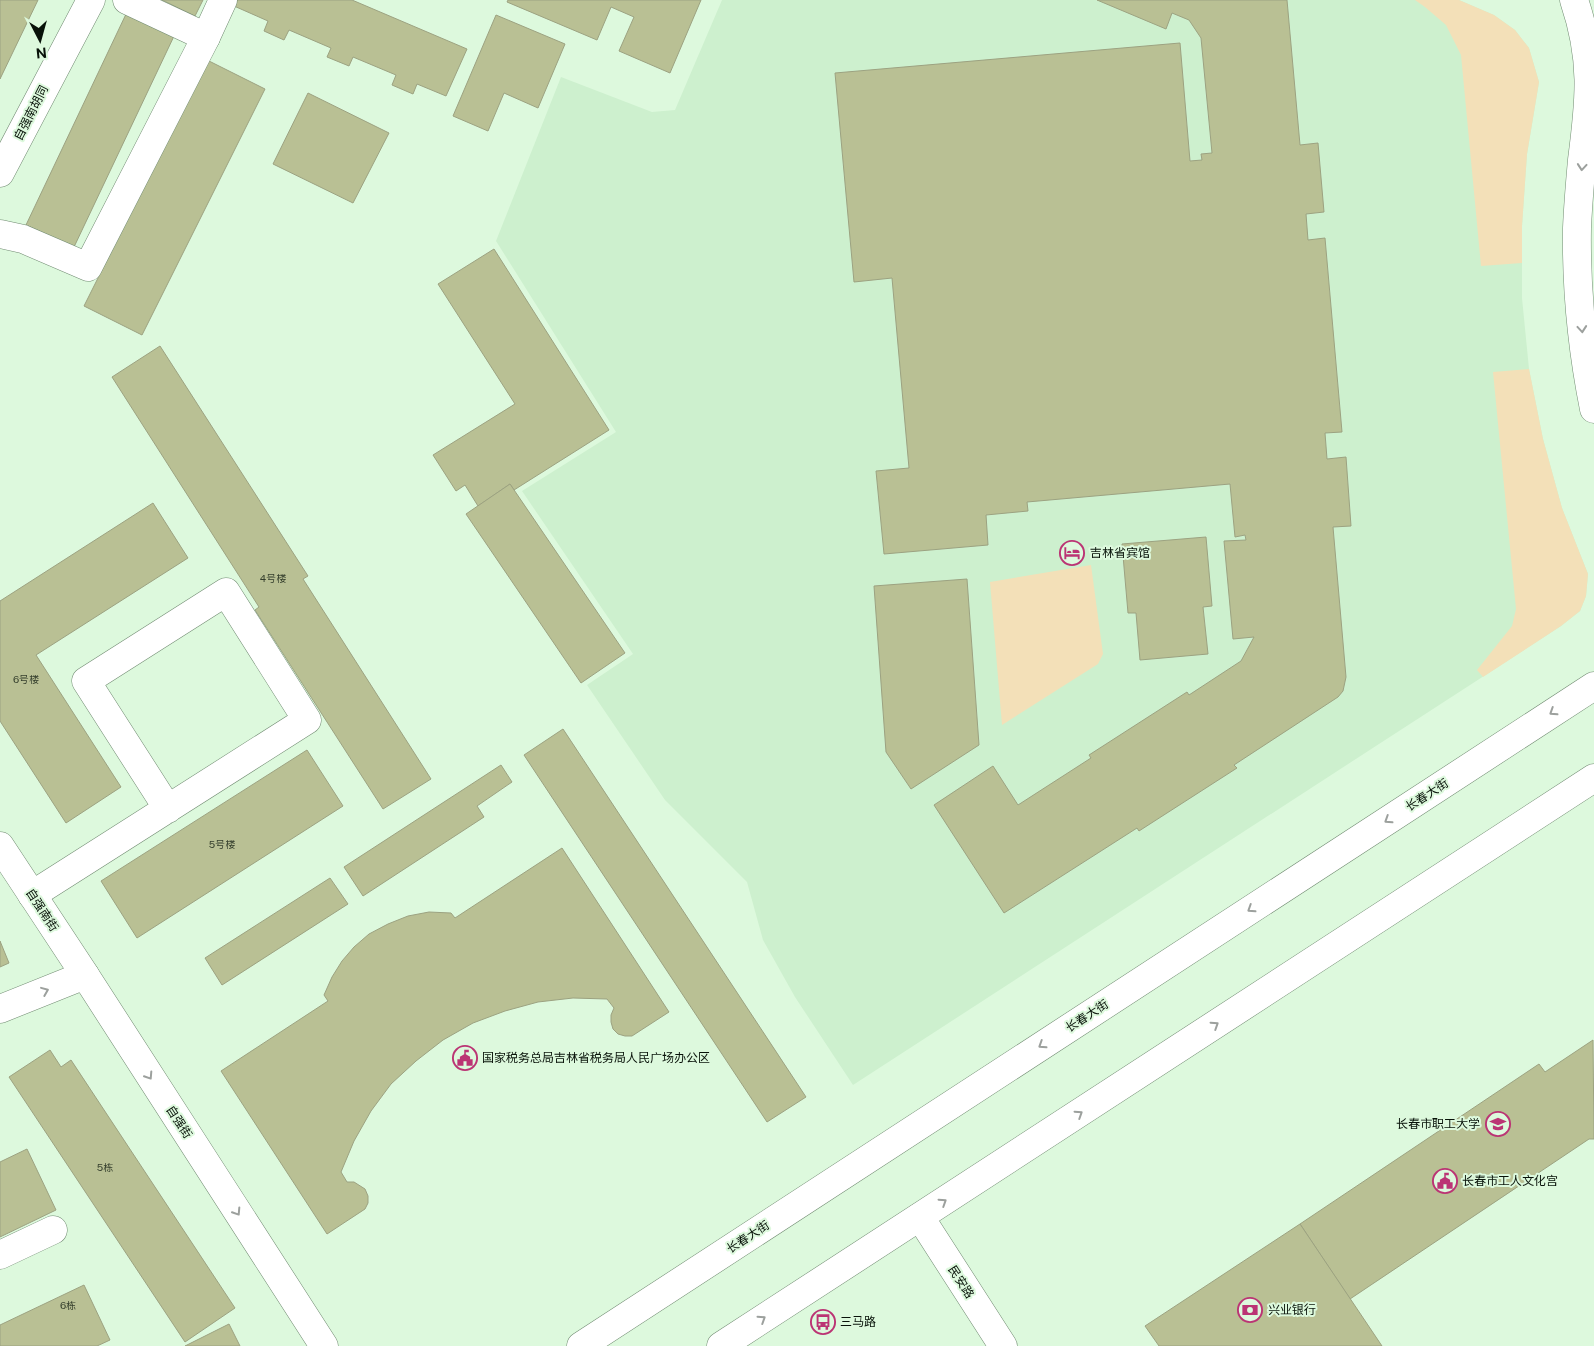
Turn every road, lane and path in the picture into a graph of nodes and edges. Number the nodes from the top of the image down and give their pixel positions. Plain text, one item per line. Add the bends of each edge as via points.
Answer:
1 (90, 0) edge
2 (127, 0) edge
3 (223, 0) edge
4 (1574, 0) edge
5 (206, 37) junction
6 (0, 173) edge
7 (0, 234) edge
8 (1594, 409) edge
9 (1592, 686) edge
10 (1594, 778) edge
11 (168, 809) junction
12 (0, 846) edge
13 (32, 895) junction
14 (85, 975) junction
15 (0, 1009) edge
16 (920, 1217) junction
17 (53, 1230) dead end
18 (0, 1255) edge
19 (324, 1346) edge
20 (581, 1346) edge
21 (721, 1346) edge
22 (1003, 1346) edge

1 - 6 main road, 自强南胡同
2 - 5 main road
3 - 5 main road
4 -> 8 main road via 1584,18 1593,76 1577,227 1578,295
5 - 7 main road via 88,267 23,239
9 -> 20 main road, 长春大街
16 -> 10 main road
11 - 11 main road via 307,720 226,592 86,681
11 - 13 main road
12 - 13 main road, 自强南街
13 - 14 main road, 自强南街
15 -> 14 main road
14 -> 19 main road, 自强街
21 -> 16 main road
16 - 22 main road, 民安路
17 - 18 main road

